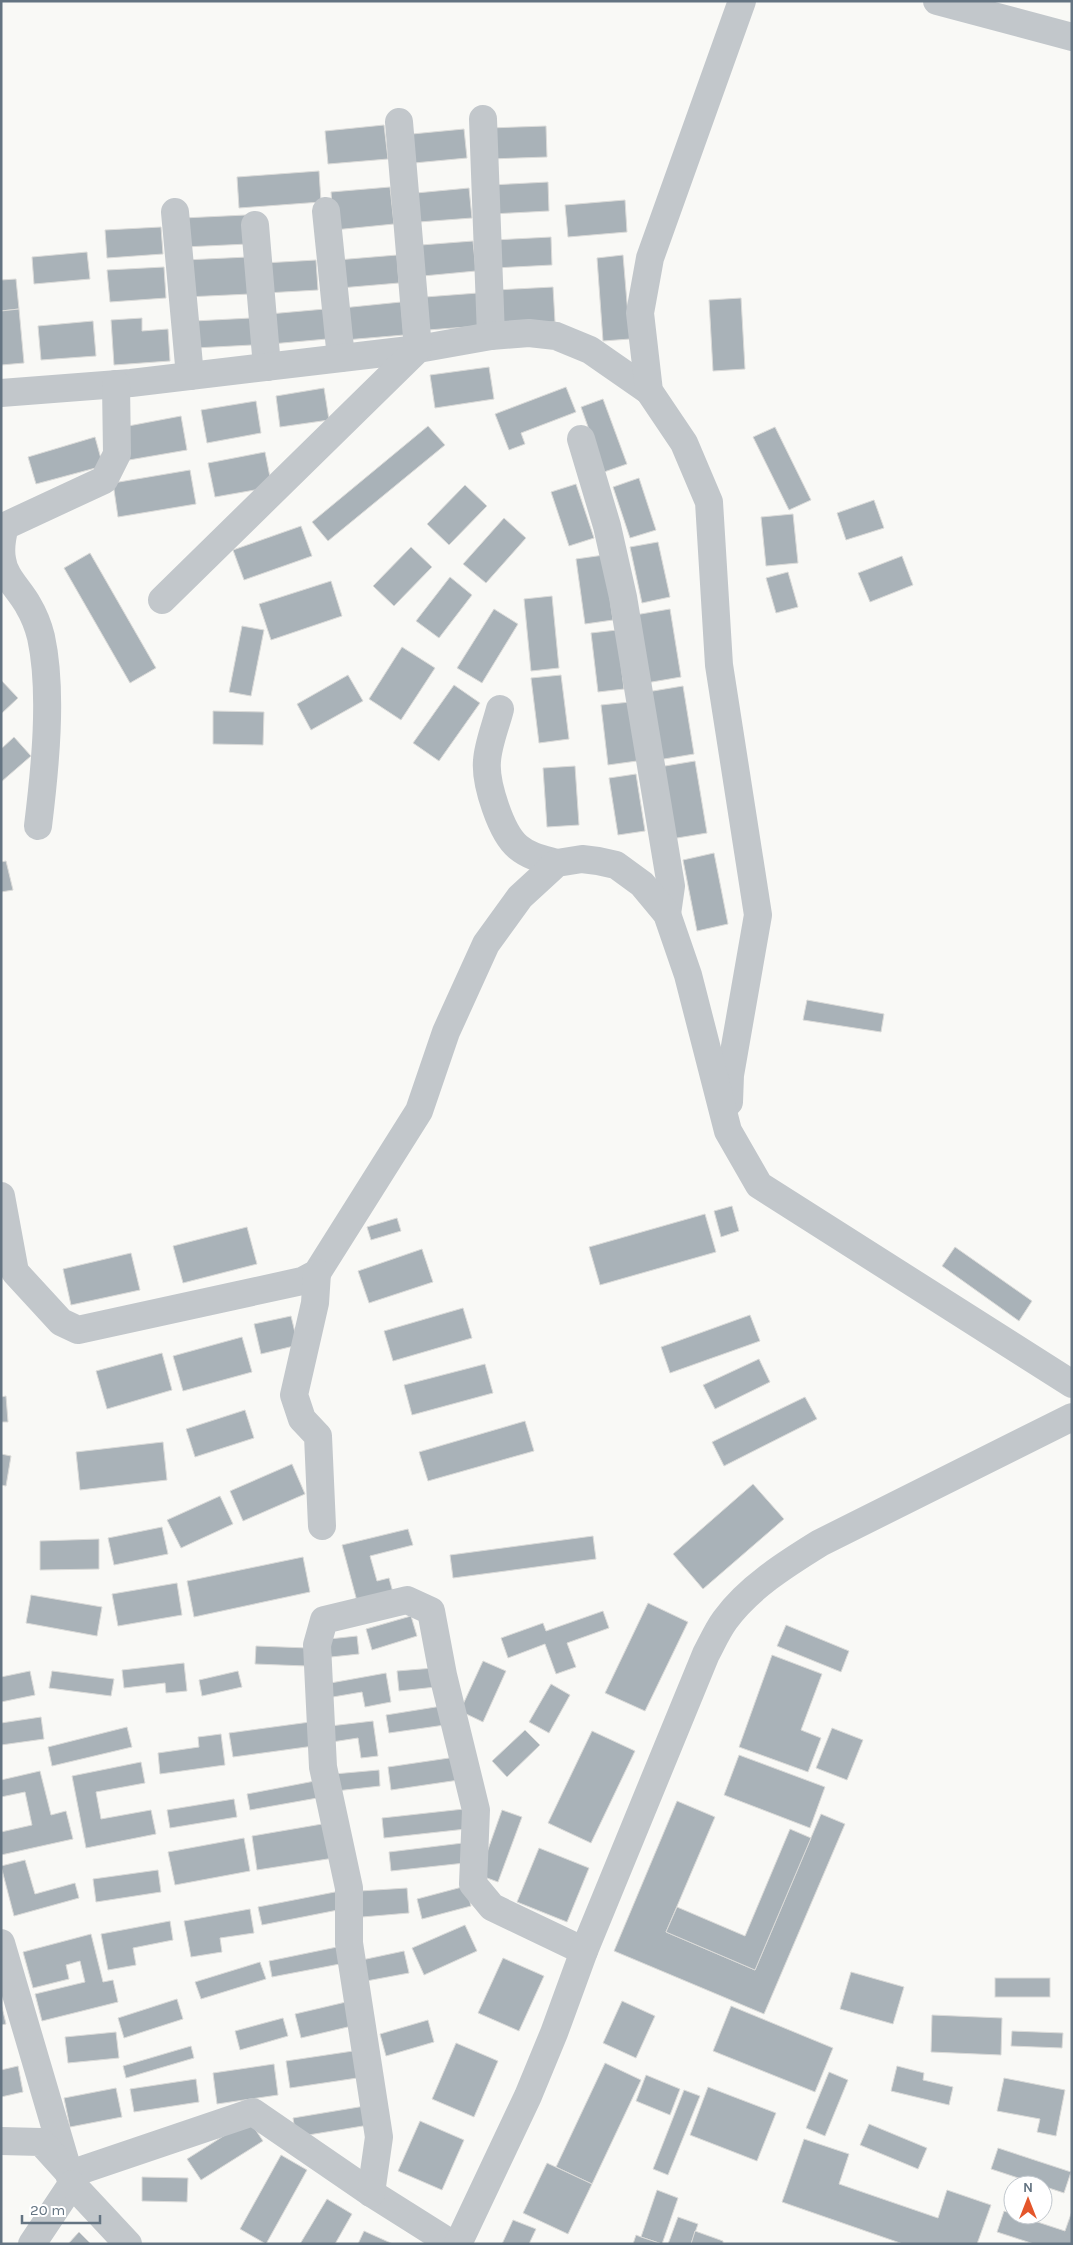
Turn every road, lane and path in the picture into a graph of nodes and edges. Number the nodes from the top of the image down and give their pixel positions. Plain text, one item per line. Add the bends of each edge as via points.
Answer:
1 (742, 1) edge
2 (937, 1) edge
3 (1072, 37) edge
4 (483, 119) dead end
5 (399, 122) dead end
6 (326, 211) dead end
7 (175, 212) dead end
8 (255, 225) dead end
9 (491, 336) junction
10 (418, 349) junction
11 (341, 358) junction
12 (267, 367) junction
13 (190, 376) junction
14 (116, 384) junction
15 (649, 391) junction
16 (1, 392) edge
17 (581, 438) dead end
18 (162, 600) dead end
19 (500, 709) dead end
20 (38, 826) dead end
21 (557, 863) junction
22 (667, 914) junction
23 (728, 1131) junction
24 (1, 1196) edge
25 (8, 1270) edge
26 (317, 1273) junction
27 (1072, 1384) edge
28 (1072, 1417) edge
29 (322, 1526) dead end
30 (1, 1943) edge
31 (584, 1951) junction
32 (1, 2141) edge
33 (71, 2179) junction
34 (371, 2193) junction
35 (32, 2244) edge
36 (128, 2244) edge
37 (452, 2244) edge
38 (458, 2244) edge

1 - 15 street via 650,258 640,313
2 - 3 street
4 - 9 street
5 - 10 street
6 - 11 street
7 - 13 street
8 - 12 street
9 - 10 street
9 - 15 street via 528,333 556,336 590,350
10 - 11 street
10 - 18 street
11 - 12 street
12 - 13 street
13 - 14 street
14 - 16 street
14 - 20 street via 117,454 104,480 5,526 1,541 2,561 9,578 28,605 41,638 46,683 44,777
15 - 23 street via 684,443 709,502 719,665 758,914 730,1075
17 - 22 street via 607,526 623,597 671,886
19 - 21 street via 486,762 497,810 516,846 532,857
21 - 22 street via 582,859 616,865 642,884
21 - 26 street via 520,896 486,944 446,1032 420,1110
22 - 23 street via 688,975
23 - 27 street via 759,1185
24 - 25 street
25 - 26 street via 62,1322 78,1330 302,1281
26 - 29 street via 315,1303 294,1395 302,1419 318,1436
28 - 31 street via 820,1543 788,1562 750,1593 725,1620 706,1654
30 - 33 street
31 - 34 street via 492,1907 473,1884 476,1810 431,1612 407,1600 324,1620 317,1645 323,1767 349,1888 349,1942 379,2137
31 - 38 street via 528,2096
32 - 33 street via 41,2142
33 - 34 street via 253,2112
33 - 35 street
33 - 36 street
34 - 37 street

